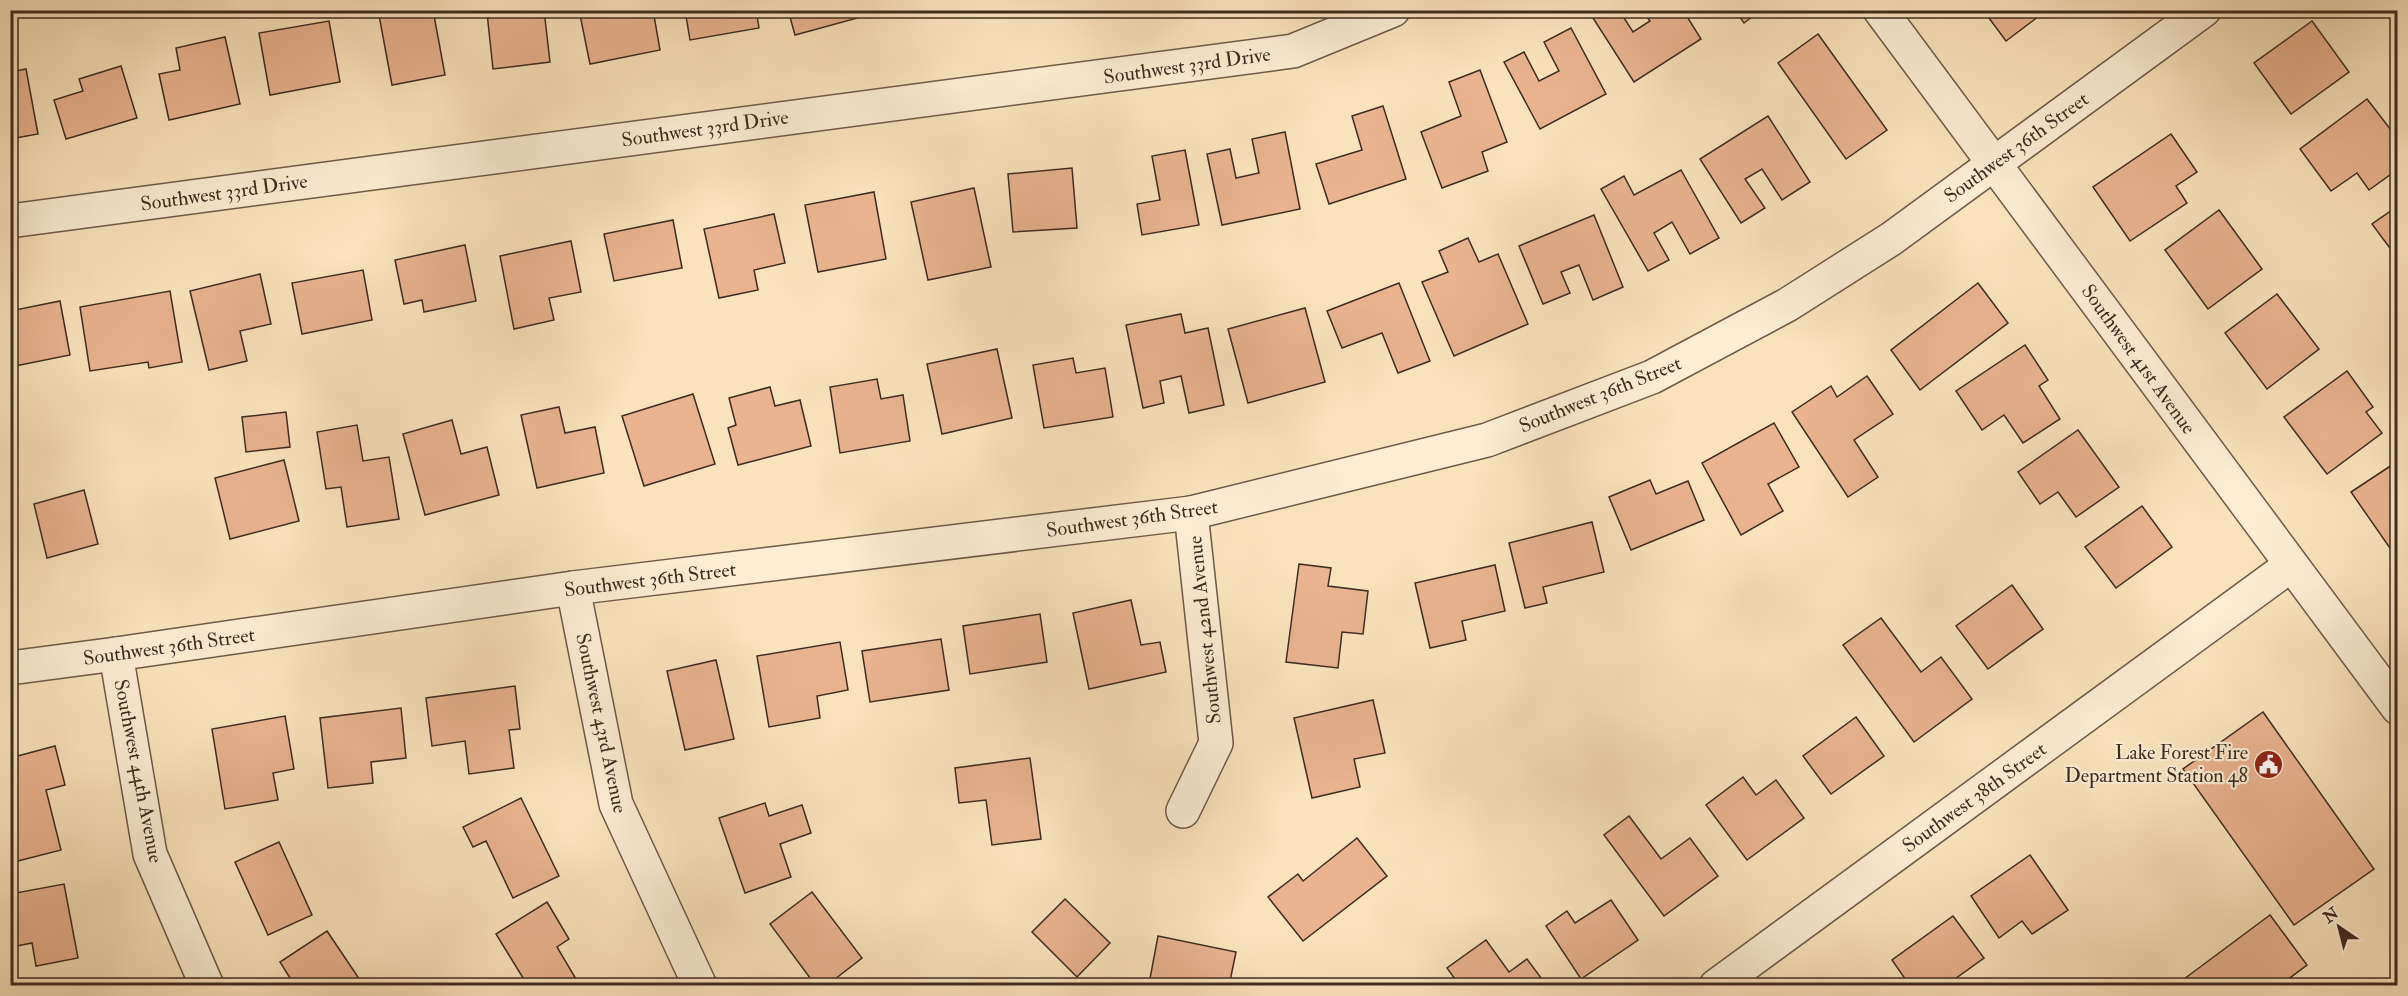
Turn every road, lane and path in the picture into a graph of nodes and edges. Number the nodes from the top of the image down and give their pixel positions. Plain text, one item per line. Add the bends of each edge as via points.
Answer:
1 (1393, 10) edge
2 (1880, 10) edge
3 (2204, 10) edge
4 (1995, 163) junction
5 (10, 220) edge
6 (1191, 513) junction
7 (2291, 565) junction
8 (573, 588) junction
9 (116, 654) junction
10 (10, 668) edge
11 (2397, 708) edge
12 (1183, 811) dead end
13 (207, 986) edge
14 (700, 986) edge
15 (1716, 986) edge

1 - 5 street, Southwest 33rd Drive via 1293,51
2 - 4 street, Southwest 41st Avenue
3 - 4 street, Southwest 36th Street
4 - 6 street, Southwest 36th Street via 1891,239 1787,304 1652,377 1487,440
4 - 7 street, Southwest 41st Avenue
6 - 8 street, Southwest 36th Street
6 - 12 street, Southwest 42nd Avenue via 1216,743
7 - 11 street, Southwest 41st Avenue
7 - 15 street, Southwest 38th Street
8 - 9 street, Southwest 36th Street
8 - 14 street, Southwest 43rd Avenue via 616,804
9 - 10 street, Southwest 36th Street
9 - 13 street, Southwest 44th Avenue via 150,854

